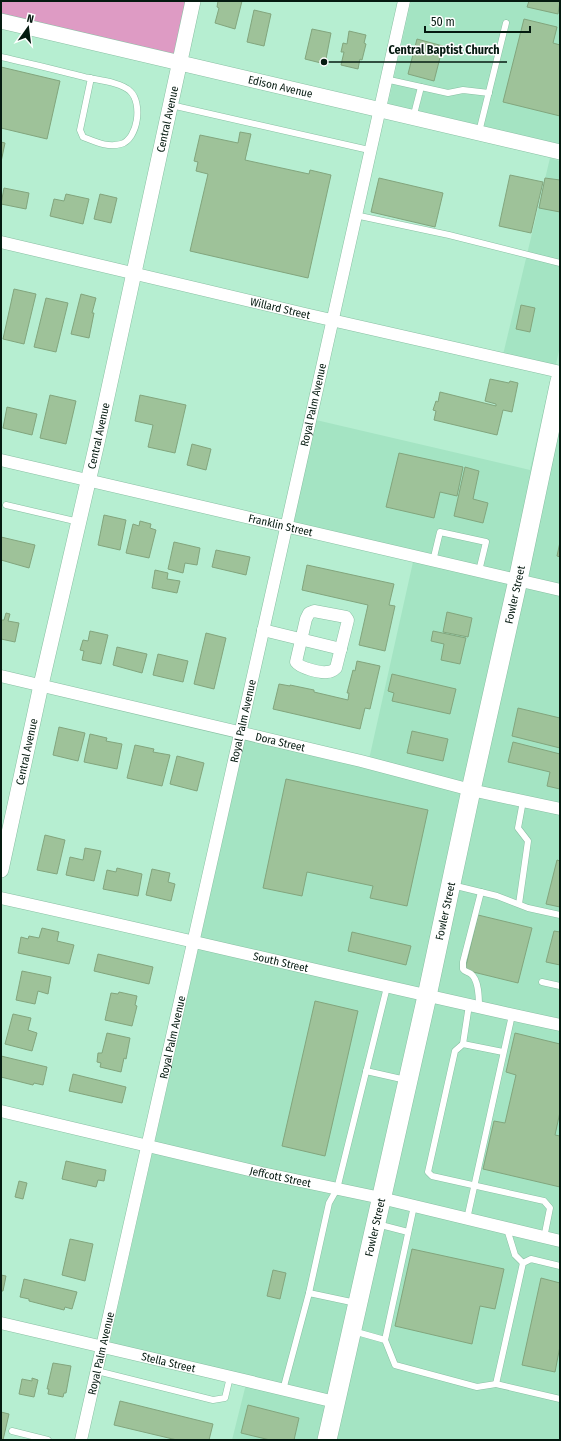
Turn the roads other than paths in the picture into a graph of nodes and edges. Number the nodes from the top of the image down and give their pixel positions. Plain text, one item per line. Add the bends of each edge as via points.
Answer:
1 (193, 1) edge
2 (404, 1) edge
3 (1, 22) edge
4 (506, 23) dead end
5 (1, 57) edge
6 (180, 64) junction
7 (90, 78) junction
8 (385, 79) junction
9 (420, 87) junction
10 (489, 93) junction
11 (171, 105) junction
12 (378, 110) junction
13 (413, 118) junction
14 (479, 134) junction
15 (369, 150) junction
16 (560, 152) edge
17 (355, 215) junction
18 (1, 242) edge
19 (560, 263) edge
20 (134, 273) junction
21 (331, 320) junction
22 (560, 372) edge
23 (560, 381) edge
24 (1, 460) edge
25 (88, 481) junction
26 (6, 504) dead end
27 (79, 522) junction
28 (286, 526) junction
29 (433, 561) junction
30 (479, 571) junction
31 (518, 580) junction
32 (560, 590) edge
33 (263, 630) junction
34 (301, 639) junction
35 (341, 649) junction
36 (1, 676) edge
37 (42, 685) junction
38 (239, 733) junction
39 (471, 790) junction
40 (523, 801) junction
41 (560, 809) edge
42 (1, 870) edge
43 (450, 885) junction
44 (481, 892) junction
45 (1, 898) edge
46 (519, 904) junction
47 (560, 915) edge
48 (193, 942) junction
49 (542, 982) dead end
50 (560, 986) edge
51 (387, 987) junction
52 (427, 996) junction
53 (474, 1006) junction
54 (512, 1015) junction
55 (560, 1025) edge
56 (463, 1044) junction
57 (504, 1052) junction
58 (366, 1071) junction
59 (408, 1080) junction
60 (1, 1111) edge
61 (147, 1146) junction
62 (474, 1186) junction
63 (337, 1189) junction
64 (381, 1198) junction
65 (414, 1206) junction
66 (467, 1219) junction
67 (376, 1224) junction
68 (507, 1229) junction
69 (408, 1232) junction
70 (544, 1238) junction
71 (560, 1241) edge
72 (523, 1263) junction
73 (560, 1266) edge
74 (309, 1293) junction
75 (358, 1304) junction
76 (1, 1323) edge
77 (351, 1331) junction
78 (385, 1340) junction
79 (102, 1347) junction
80 (97, 1371) junction
81 (230, 1377) junction
82 (496, 1384) junction
83 (283, 1390) junction
84 (560, 1399) edge
85 (335, 1402) junction
86 (12, 1431) dead end
87 (48, 1440) edge
88 (81, 1440) edge
89 (327, 1440) edge

1 - 6 street, Central Avenue
2 - 8 street, Royal Palm Avenue
3 - 6 street, Edison Avenue
4 - 10 lane
5 - 7 lane
6 - 11 street, Central Avenue
6 - 12 street, Edison Avenue
7 - 7 lane via 119,85 131,92 138,117 131,138 122,144 109,146 83,138 80,130
8 - 9 lane
8 - 12 street, Royal Palm Avenue
9 - 10 lane via 448,93 463,90
9 - 13 lane
10 - 14 lane
11 - 15 lane
11 - 20 street, Central Avenue
12 - 13 street, Edison Avenue
12 - 15 street, Royal Palm Avenue
13 - 14 street, Edison Avenue
14 - 16 street, Edison Avenue
15 - 17 street, Royal Palm Avenue
17 - 19 lane
17 - 21 street, Royal Palm Avenue
18 - 20 street, Willard Street
20 - 21 street, Willard Street
20 - 25 street, Central Avenue
21 - 22 street, Willard Street
21 - 28 street, Royal Palm Avenue
23 - 31 main road, Fowler Street
24 - 25 street, Franklin Street
25 - 27 street, Central Avenue
25 - 28 street, Franklin Street
26 - 27 lane
27 - 37 street, Central Avenue
28 - 29 street, Franklin Street
28 - 33 street, Royal Palm Avenue
29 - 30 street, Franklin Street
29 - 30 lane via 440,532 448,533 486,542
30 - 31 street, Franklin Street
31 - 32 street, Franklin Street
31 - 39 main road, Fowler Street
33 - 34 street
33 - 38 street, Royal Palm Avenue
34 - 35 street
34 - 35 street via 296,662 302,668 326,673 332,671 336,668
34 - 35 street via 309,613 314,611 346,617 348,620
36 - 37 street, Dora Street
37 - 38 street, Dora Street
37 - 42 street, Central Avenue
38 - 39 street, Dora Street
38 - 48 street, Royal Palm Avenue
39 - 40 street, Dora Street
39 - 43 main road, Fowler Street
40 - 41 street, Dora Street
40 - 46 lane via 518,828 528,841
43 - 44 lane
43 - 52 main road, Fowler Street
44 - 46 lane
44 - 53 lane via 463,962 465,972 472,974 479,996
45 - 48 street, South Street
46 - 47 lane
48 - 51 street, South Street
48 - 61 street, Royal Palm Avenue
49 - 50 lane
51 - 52 street, South Street
51 - 58 lane
52 - 53 street, South Street
52 - 59 main road, Fowler Street
53 - 54 street, South Street
53 - 56 lane
54 - 55 street, South Street
54 - 57 lane
56 - 57 lane
56 - 62 lane via 455,1051 428,1172 432,1176
57 - 62 lane
58 - 59 lane
58 - 63 lane
59 - 64 main road, Fowler Street
60 - 61 street, Jeffcott Street
61 - 63 street, Jeffcott Street
61 - 79 street, Royal Palm Avenue
62 - 66 lane
62 - 70 lane via 544,1201 550,1208
63 - 64 street, Jeffcott Street
63 - 74 lane via 329,1203
64 - 65 street, Jeffcott Street
64 - 67 main road, Fowler Street
65 - 66 street, Jeffcott Street
65 - 69 lane
66 - 68 street, Jeffcott Street
67 - 69 lane
67 - 75 main road, Fowler Street
68 - 70 street, Jeffcott Street
68 - 72 lane via 515,1255
69 - 78 lane
70 - 71 street, Jeffcott Street
72 - 73 lane via 531,1259
72 - 82 lane
74 - 75 lane
74 - 83 lane
75 - 77 main road, Fowler Street
76 - 79 street, Stella Street
77 - 78 lane
77 - 85 main road, Fowler Street
78 - 82 lane via 395,1365 477,1387
79 - 80 street, Royal Palm Avenue
79 - 81 street, Stella Street
80 - 81 lane via 213,1400 225,1398
80 - 88 street, Royal Palm Avenue
81 - 83 street, Stella Street
82 - 84 lane
83 - 85 street, Stella Street
85 - 89 main road, Fowler Street
86 - 87 lane

